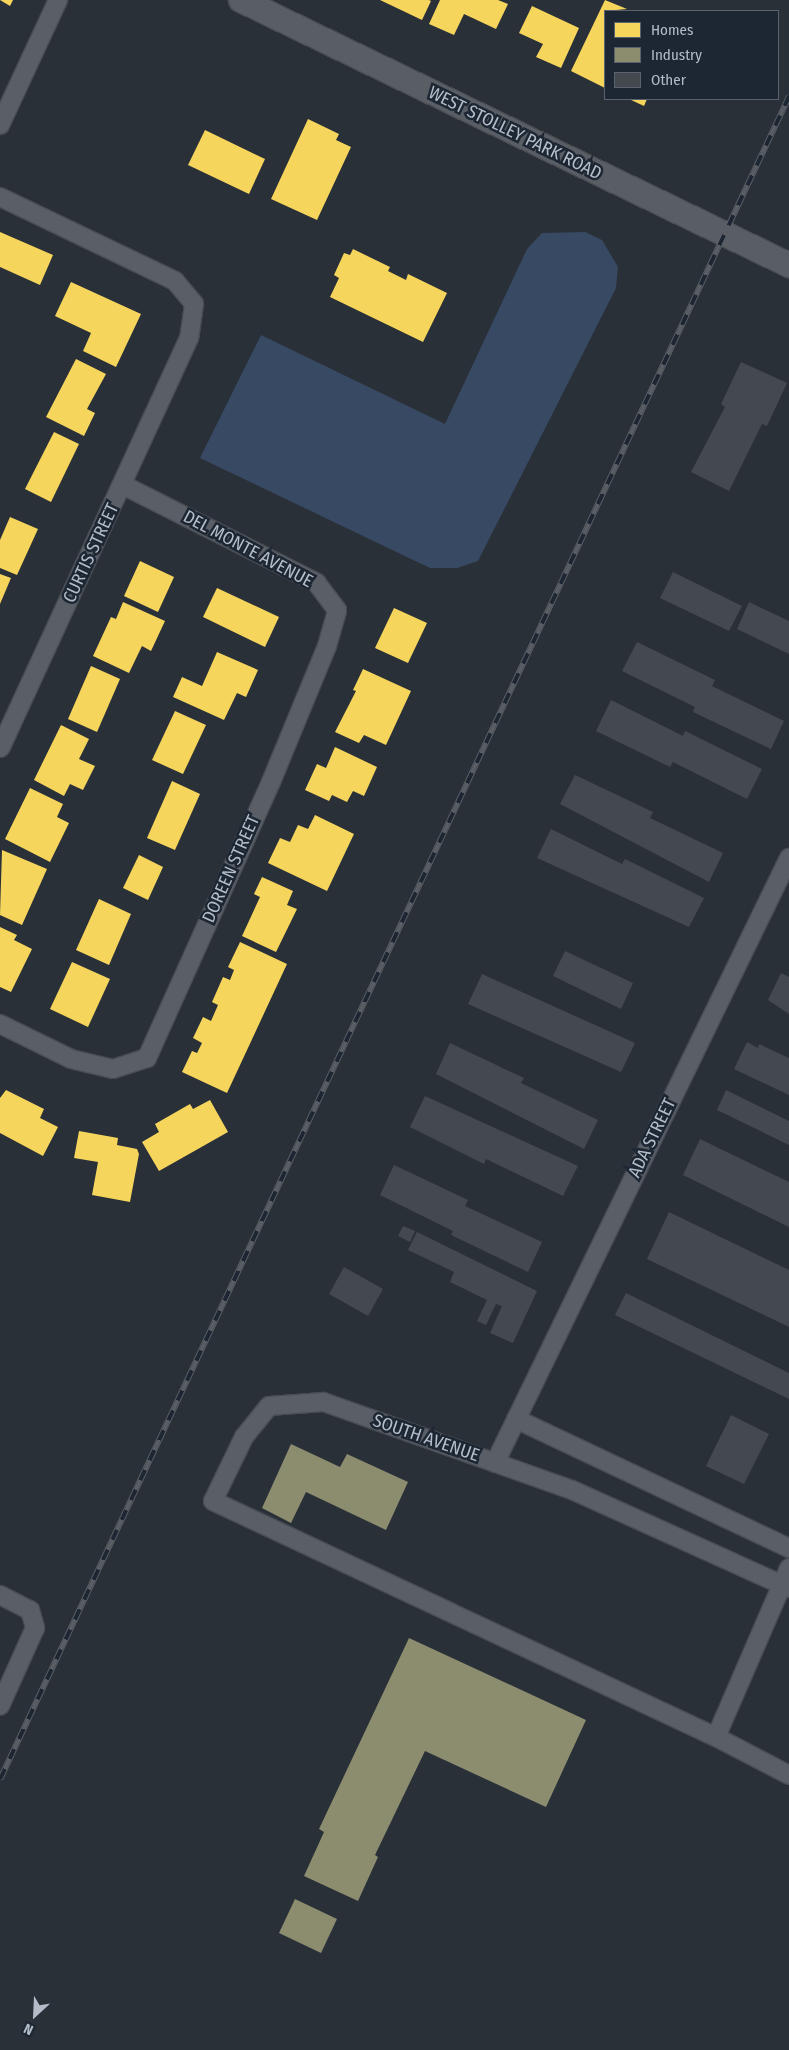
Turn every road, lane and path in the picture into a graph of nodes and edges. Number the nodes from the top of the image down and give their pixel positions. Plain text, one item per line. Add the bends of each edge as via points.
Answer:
1 (58, 0) edge
2 (252, 2) edge
3 (0, 125) edge
4 (0, 196) edge
5 (789, 265) edge
6 (123, 485) junction
7 (329, 640) joint
8 (0, 748) edge
9 (789, 858) edge
10 (0, 1024) edge
11 (516, 1419) junction
12 (495, 1463) junction
13 (789, 1548) edge
14 (789, 1568) edge
15 (785, 1587) edge
16 (0, 1596) edge
17 (0, 1706) edge
18 (716, 1737) junction
19 (789, 1775) edge

1 - 3 street
2 - 5 main road, WEST STOLLEY PARK ROAD
4 - 6 street, CURTIS STREET via 175,282 194,304 189,338
6 - 7 street, DEL MONTE AVENUE via 317,583 337,610
6 - 8 street, CURTIS STREET
7 - 10 street, DOREEN STREET via 271,782 147,1058 113,1069 71,1059
9 - 11 street, ADA STREET
11 - 12 street, SOUTH AVENUE
11 - 13 street
12 - 15 street via 572,1490
12 - 18 street, SOUTH AVENUE via 323,1402 268,1406 244,1437 214,1501
14 - 15 street
15 - 18 street
16 - 17 street via 30,1610 35,1628
18 - 19 street

